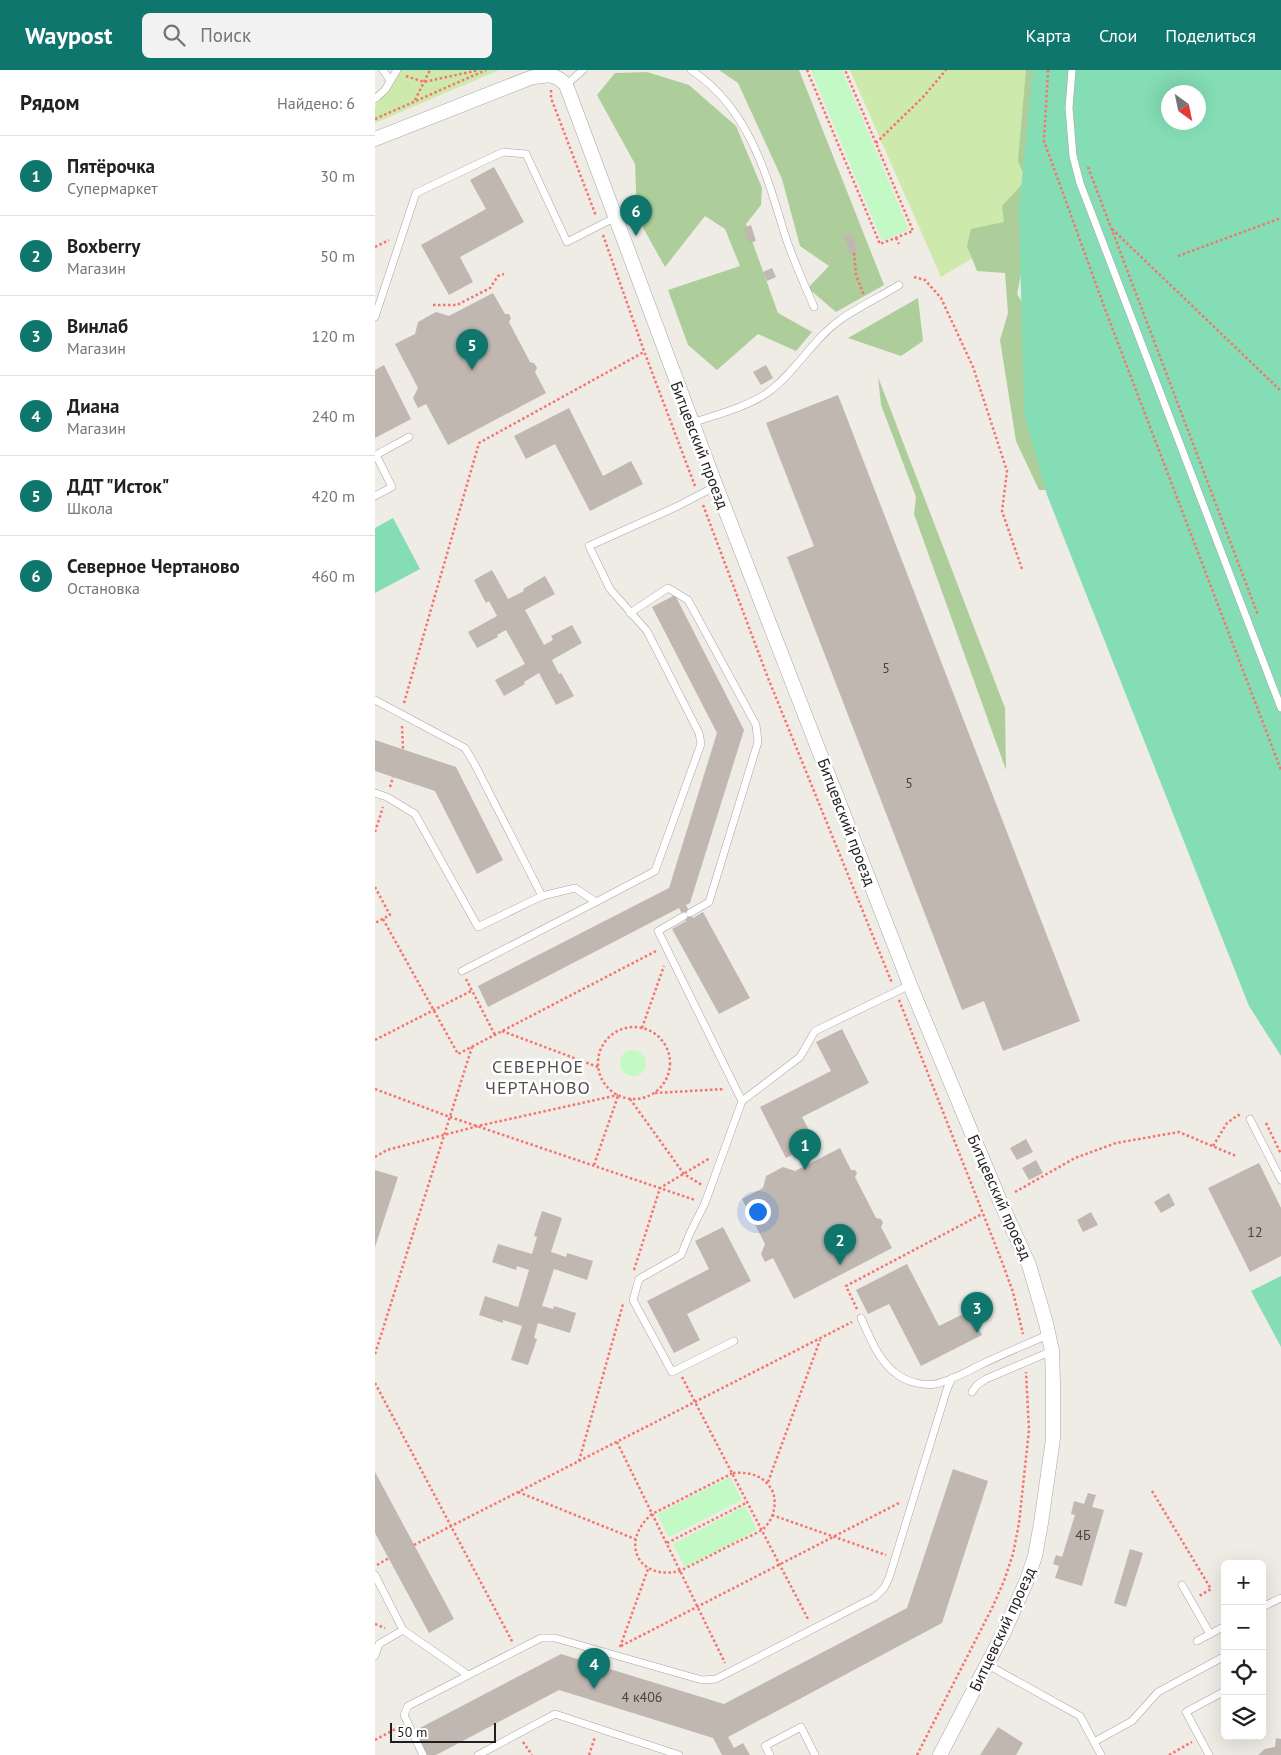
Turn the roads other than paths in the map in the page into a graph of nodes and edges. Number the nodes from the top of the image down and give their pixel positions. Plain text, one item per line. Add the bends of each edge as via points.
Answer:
1 (383, 70) edge
2 (583, 70) edge
3 (691, 70) edge
4 (1073, 70) edge
5 (396, 71) edge
6 (391, 80) junction
7 (565, 85) junction
8 (375, 99) edge
9 (375, 139) edge
10 (614, 218) junction
11 (899, 285) dead end
12 (814, 307) dead end
13 (375, 317) edge
14 (692, 423) junction
15 (409, 437) dead end
16 (716, 486) junction
17 (375, 496) edge
18 (630, 613) junction
19 (375, 700) edge
20 (1281, 708) edge
21 (375, 794) edge
22 (542, 896) junction
23 (595, 902) junction
24 (462, 971) dead end
25 (910, 985) junction
26 (742, 1101) junction
27 (1250, 1119) road end
28 (1281, 1180) edge
29 (861, 1318) road end
30 (1048, 1335) junction
31 (734, 1341) dead end
32 (1051, 1351) junction
33 (952, 1378) junction
34 (972, 1392) dead end
35 (375, 1575) edge
36 (1181, 1585) dead end
37 (1281, 1598) edge
38 (1266, 1605) edge
39 (1221, 1628) edge
40 (403, 1630) junction
41 (1210, 1634) junction
42 (1197, 1641) dead end
43 (375, 1656) edge
44 (1221, 1658) edge
45 (988, 1665) junction
46 (468, 1675) junction
47 (1221, 1693) edge
48 (1094, 1742) junction
49 (423, 1755) edge
50 (478, 1755) edge
51 (679, 1755) edge
52 (770, 1755) edge
53 (815, 1755) edge
54 (940, 1755) edge
55 (1101, 1755) edge
56 (1209, 1755) edge

1 - 6 lane
2 - 7 lane
3 - 12 lane via 735,111 754,145
4 - 20 lane via 1069,108 1073,156 1081,183
5 - 6 lane
6 - 8 lane
7 - 9 street via 560,78 551,75 530,78
7 - 10 street, Битцевский проезд
10 - 13 lane via 567,242 526,154 503,152 416,193
10 - 14 street, Битцевский проезд
11 - 14 lane via 839,320 766,394
14 - 16 street, Битцевский проезд
15 - 17 lane via 375,455 392,487
16 - 18 lane via 589,546 610,589
16 - 25 street, Битцевский проезд
18 - 23 lane via 647,631 699,733 701,744 655,872
18 - 26 lane via 668,588 687,600 756,725 757,742 709,902 659,931
19 - 22 lane via 465,748
21 - 22 lane via 387,797 415,814 478,927
22 - 23 lane via 575,888
23 - 24 lane
25 - 26 lane via 815,1031 801,1057
25 - 30 street, Битцевский проезд via 1029,1265
26 - 31 lane via 705,1204 681,1254 639,1279 633,1300 672,1372
27 - 28 lane
29 - 33 lane via 876,1350 897,1375 921,1384 935,1384
30 - 32 street, Битцевский проезд
30 - 33 lane
32 - 34 lane via 986,1379
32 - 45 street, Битцевский проезд via 1053,1439 1039,1539 1027,1580
33 - 46 lane via 889,1578 875,1597 716,1679 702,1680 555,1638 541,1638
35 - 40 lane
36 - 41 lane
37 - 38 lane
39 - 41 lane
40 - 43 lane via 379,1644
40 - 46 lane
41 - 42 lane
44 - 48 lane via 1159,1692 1132,1721
45 - 48 lane via 1080,1716
45 - 54 street, Битцевский проезд
46 - 49 lane via 409,1706 404,1714
47 - 56 lane via 1186,1712
48 - 55 lane
50 - 51 lane via 555,1714
52 - 53 lane via 765,1746 801,1727

